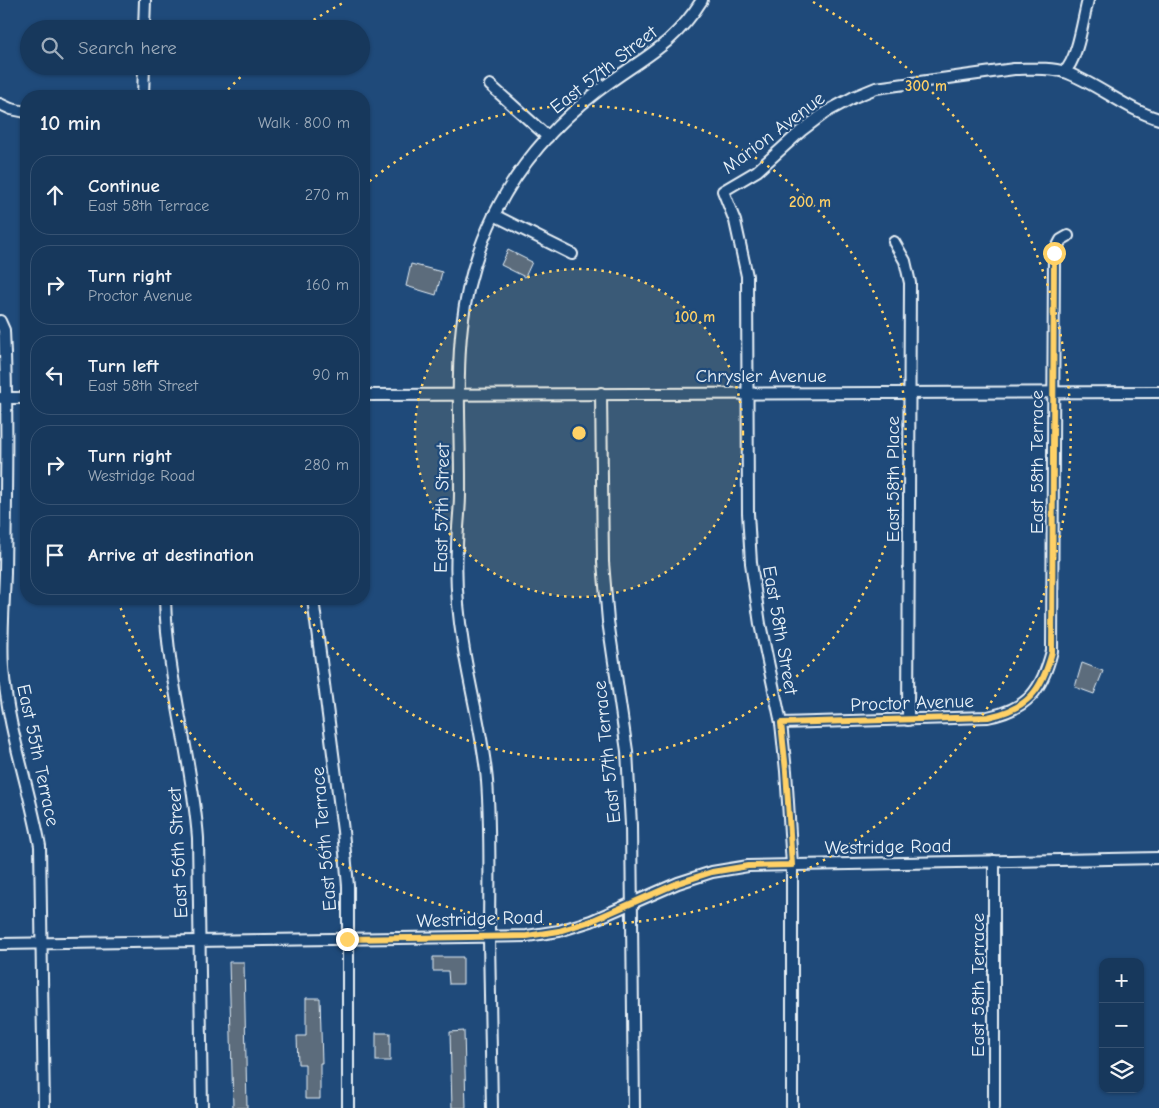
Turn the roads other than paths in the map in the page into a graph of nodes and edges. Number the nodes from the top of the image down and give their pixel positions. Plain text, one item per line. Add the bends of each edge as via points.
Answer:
1 (145, 0) edge
2 (702, 0) edge
3 (1088, 0) edge
4 (144, 20) edge
5 (1064, 72) junction
6 (144, 75) edge
7 (490, 84) dead end
8 (143, 90) edge
9 (0, 104) edge
10 (20, 111) edge
11 (1159, 119) edge
12 (548, 136) junction
13 (723, 191) joint
14 (494, 215) junction
15 (1068, 236) dead end
16 (894, 242) dead end
17 (572, 254) dead end
18 (0, 321) edge
19 (746, 392) junction
20 (1054, 392) junction
21 (1159, 392) edge
22 (601, 393) junction
23 (910, 393) junction
24 (458, 394) junction
25 (370, 395) edge
26 (3, 398) edge
27 (20, 398) edge
28 (166, 605) edge
29 (314, 605) edge
30 (1036, 691) joint
31 (908, 720) junction
32 (781, 723) junction
33 (1159, 858) edge
34 (994, 862) junction
35 (792, 865) junction
36 (632, 903) junction
37 (489, 937) junction
38 (347, 939) junction
39 (199, 941) junction
40 (43, 943) junction
41 (0, 944) edge
42 (44, 1108) edge
43 (202, 1108) edge
44 (348, 1108) edge
45 (492, 1108) edge
46 (634, 1108) edge
47 (792, 1108) edge
48 (994, 1108) edge

1 - 4 street
2 - 12 street, East 57th Street via 683,26 653,55 601,88
3 - 5 street via 1075,49
5 - 11 street, Marion Avenue
5 - 13 street, Marion Avenue via 1014,69 876,88 826,112 757,171
6 - 8 street
7 - 12 street
9 - 10 street
12 - 14 street, East 57th Street via 525,165
13 - 19 street, East 58th Street via 735,221 747,276
14 - 17 street
14 - 24 street, East 57th Street via 468,284 460,338
15 - 20 street, East 58th Terrace via 1060,240 1054,253
16 - 23 street, East 58th Place via 905,262 910,283
18 - 26 street, East 55th Terrace via 4,330
19 - 22 street, Chrysler Avenue
19 - 23 street, Chrysler Avenue
19 - 32 street, East 58th Street via 751,563
20 - 21 street, Chrysler Avenue
20 - 23 street, Chrysler Avenue
20 - 30 street, East 58th Terrace via 1052,652 1046,676
22 - 24 street, Chrysler Avenue
22 - 36 street, East 57th Terrace via 603,562 626,751
23 - 31 street, East 58th Place
24 - 25 street, Chrysler Avenue
24 - 37 street, East 57th Street via 458,598 486,779 490,832
26 - 27 street
26 - 40 street, East 55th Terrace via 3,665 16,752 33,805 40,846
28 - 39 street, East 56th Street via 175,685 195,801
29 - 38 street, East 56th Terrace via 343,831 348,886
30 - 31 street, Proctor Avenue via 1016,708 1002,714
31 - 32 street, Proctor Avenue
32 - 35 street, East 58th Street
33 - 34 street, Westridge Road
34 - 35 street, Westridge Road
34 - 48 street, East 58th Terrace
35 - 36 street, Westridge Road via 748,866 712,872
35 - 47 street, East 58th Street
36 - 37 street, Westridge Road via 559,931
36 - 46 street, East 57th Terrace
37 - 38 street, Westridge Road
37 - 45 street, East 57th Street
38 - 39 street, Westridge Road
38 - 44 street, East 56th Terrace
39 - 40 street, Westridge Road
39 - 43 street, East 56th Street
40 - 41 street, Westridge Road
40 - 42 street, East 55th Terrace

